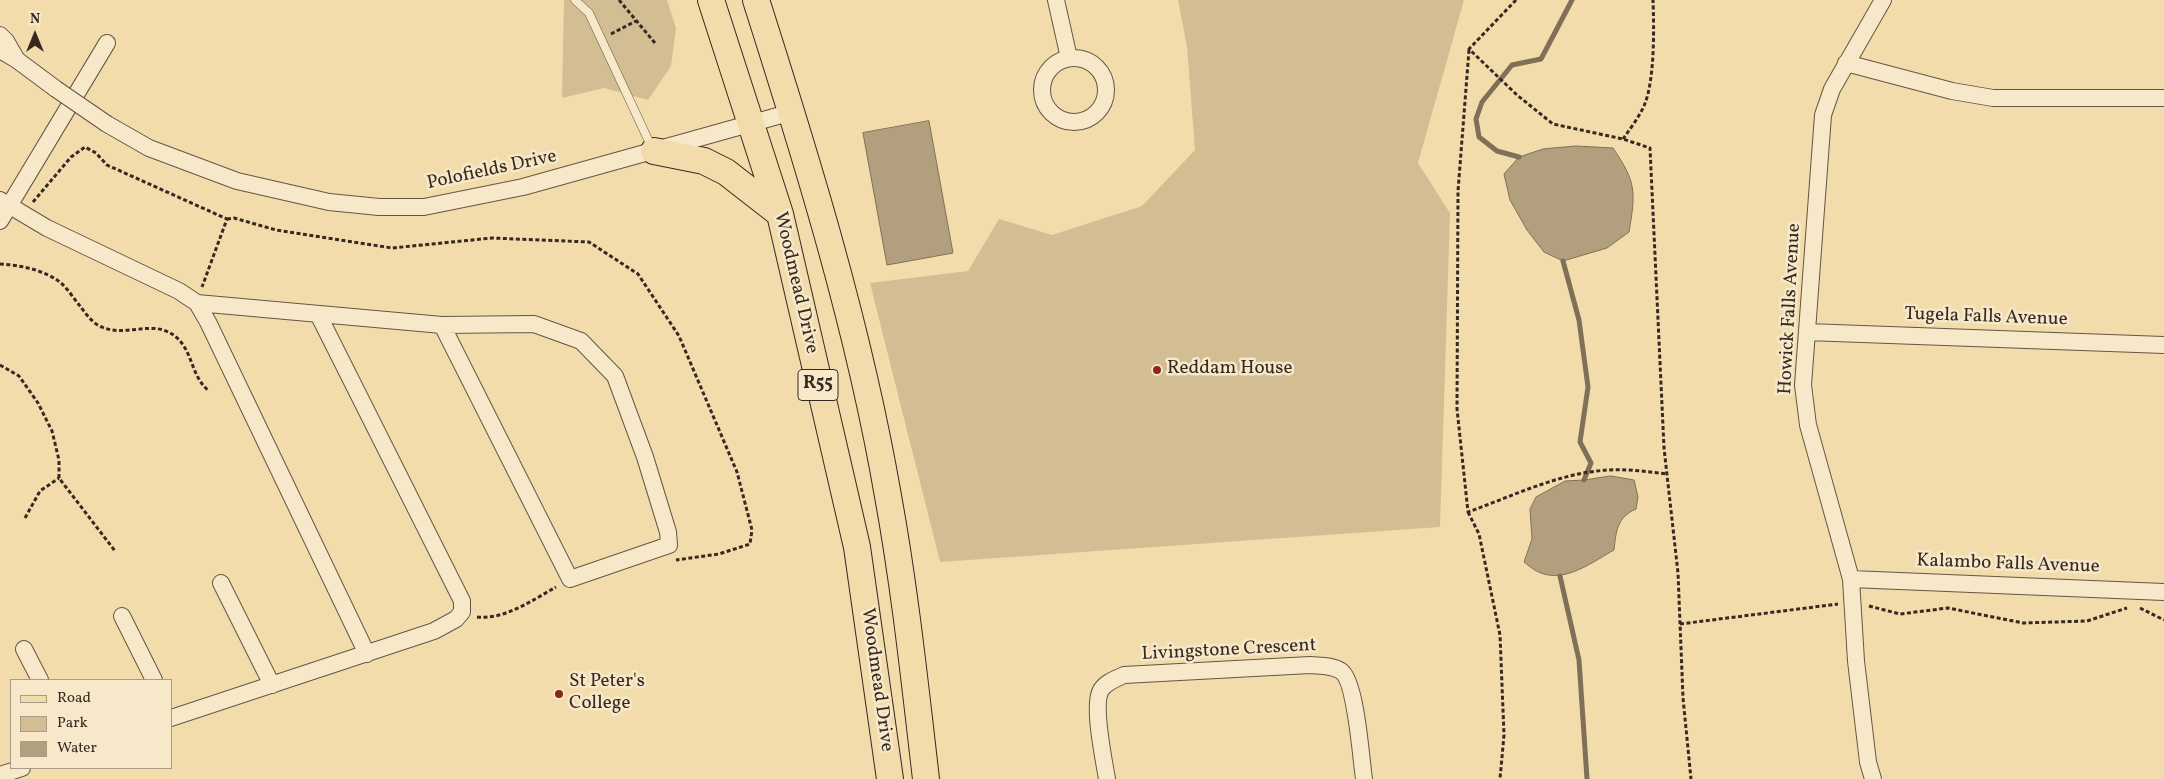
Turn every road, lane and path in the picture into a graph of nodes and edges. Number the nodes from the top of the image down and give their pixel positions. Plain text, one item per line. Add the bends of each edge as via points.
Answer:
1 (575, 0) edge
2 (618, 0) edge
3 (711, 0) edge
4 (756, 0) edge
5 (1056, 0) edge
6 (1516, 0) edge
7 (1653, 0) edge
8 (1883, 0) edge
9 (636, 21) junction
10 (0, 35) edge
11 (601, 38) junction
12 (107, 43) dead end
13 (655, 43) dead end
14 (1469, 49) junction
15 (0, 50) edge
16 (1069, 58) junction
17 (17, 60) junction
18 (1846, 63) junction
19 (2164, 98) edge
20 (792, 112) junction
21 (752, 124) junction
22 (1623, 139) junction
23 (654, 151) junction
24 (11, 207) edge
25 (780, 214) junction
26 (227, 219) junction
27 (0, 221) edge
28 (0, 264) edge
29 (197, 303) junction
30 (318, 314) junction
31 (442, 325) junction
32 (1807, 332) junction
33 (2164, 345) edge
34 (0, 366) edge
35 (209, 391) dead end
36 (1667, 474) junction
37 (59, 478) junction
38 (1468, 512) junction
39 (25, 518) dead end
40 (115, 551) dead end
41 (644, 553) junction
42 (570, 579) junction
43 (1851, 579) junction
44 (221, 583) dead end
45 (2164, 592) edge
46 (1852, 602) junction
47 (462, 612) junction
48 (122, 616) dead end
49 (2164, 620) edge
50 (1680, 624) junction
51 (24, 650) dead end
52 (367, 654) junction
53 (39, 679) edge
54 (154, 679) edge
55 (272, 685) junction
56 (172, 716) edge
57 (19, 769) edge
58 (0, 775) edge
59 (890, 779) edge
60 (926, 779) edge
61 (1107, 779) edge
62 (1364, 779) edge
63 (1500, 779) edge
64 (1691, 779) edge
65 (1872, 779) edge

1 - 11 lane via 589,13
2 - 9 path
3 - 21 main road, Woodmead Drive / R55
4 - 20 main road, Woodmead Drive / R55
5 - 16 street
6 - 14 path
7 - 22 path via 1654,41 1647,97
8 - 18 street, Howick Falls Avenue
9 - 11 path
9 - 13 path
10 - 17 street, Polofields Drive
11 - 23 lane
12 - 24 street
14 - 22 path via 1553,124
14 - 38 path via 1458,191 1457,409
15 - 17 street, Polofields Drive
16 - 16 street via 1086,60 1095,66 1106,84 1103,104 1097,113 1079,122 1068,122 1053,115 1043,102 1041,92 1047,71 1055,63
17 - 23 street, Polofields Drive, bridge via 56,90 149,148 237,182 329,202 424,206 463,200
18 - 19 street via 1952,91 1993,98
18 - 32 street, Howick Falls Avenue via 1823,115
20 - 21 street, Polofields Drive
20 - 60 main road, Woodmead Drive / R55 via 854,335 888,496
21 - 23 street, Polofields Drive
21 - 25 main road, Woodmead Drive / R55
22 - 36 path via 1650,148
23 - 25 main road via 704,161 726,172
24 - 26 path via 84,147 96,153 107,165
24 - 27 street
24 - 29 street
25 - 59 main road, Woodmead Drive / R55 via 856,547
26 - 29 path
26 - 41 path via 392,248 492,238 589,242 638,274 680,336 737,472 752,530 750,544 719,554 681,561 663,560
28 - 35 path via 46,273 62,283 102,328 156,327 175,336 186,348 192,367
29 - 30 street
29 - 52 street
30 - 31 street
30 - 47 street via 462,601
31 - 41 street via 534,324 582,341 615,376 668,532 669,545
31 - 42 street
32 - 33 street, Tugela Falls Avenue
32 - 43 street, Howick Falls Avenue via 1803,384 1808,425
34 - 37 path via 19,376 38,403 52,431 59,460
36 - 38 path via 1637,470 1574,475
36 - 50 path
37 - 39 path via 40,491
37 - 40 path
38 - 63 path via 1479,534 1500,636 1504,736
41 - 42 street
42 - 47 path via 498,616 479,618
43 - 45 street, Kalambo Falls Avenue
43 - 46 street, Howick Falls Avenue
44 - 55 street
46 - 49 path via 1900,614 1948,608 2023,623 2087,621 2134,605
46 - 50 path
46 - 65 street, Howick Falls Avenue via 1856,661
47 - 52 street via 434,631
48 - 54 street
50 - 64 path
51 - 53 street
52 - 55 street
55 - 56 street
57 - 58 street
61 - 62 street, Livingstone Crescent via 1097,706 1100,690 1109,681 1124,675 1310,665 1329,666 1342,671 1352,689

